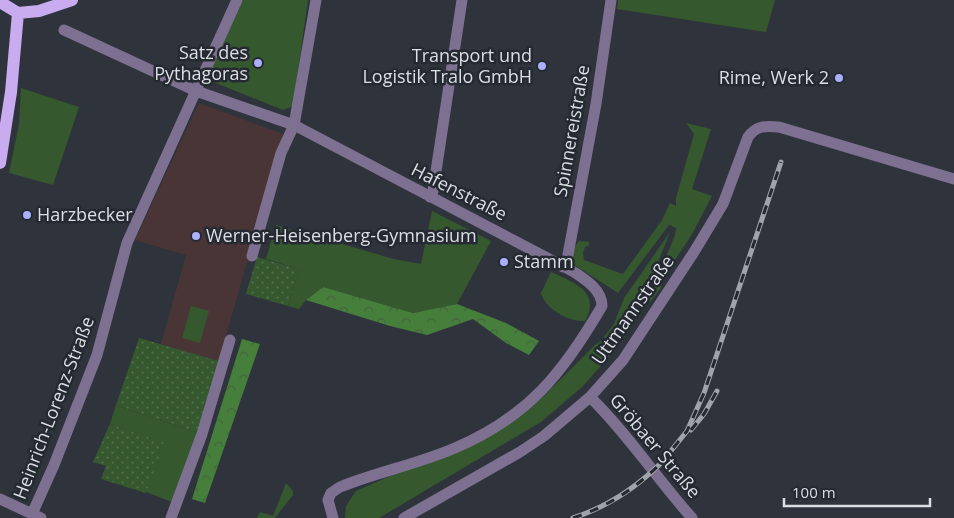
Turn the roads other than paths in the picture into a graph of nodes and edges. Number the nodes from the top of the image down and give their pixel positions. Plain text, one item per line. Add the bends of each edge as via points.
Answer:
1 (72, 0) edge
2 (237, 0) edge
3 (316, 0) edge
4 (462, 0) edge
5 (611, 0) edge
6 (0, 2) edge
7 (18, 13) junction
8 (64, 30) dead end
9 (196, 92) junction
10 (294, 125) junction
11 (0, 163) edge
12 (954, 179) edge
13 (430, 197) junction
14 (252, 256) dead end
15 (563, 266) junction
16 (602, 298) joint
17 (230, 340) dead end
18 (590, 397) junction
19 (0, 499) edge
20 (36, 516) edge
21 (171, 518) edge
22 (333, 518) edge
23 (404, 518) edge
24 (692, 518) edge

1 - 7 main road
2 - 9 street, Heinrich-Lorenz-Straße
3 - 10 street
4 - 13 street
5 - 15 street, Spinnereistraße via 596,104 567,260
6 - 7 main road
7 - 11 main road
8 - 9 street
9 - 10 street, Hafenstraße
9 - 20 street, Heinrich-Lorenz-Straße via 127,243 97,355
10 - 13 street, Hafenstraße
10 - 14 street via 281,153
12 - 18 street, Uttmannstraße via 779,127 762,126 754,130 748,137 723,204 694,252 623,360
13 - 15 street, Hafenstraße
15 - 16 street, Hafenstraße via 589,282
16 - 22 street, Uttmannstraße via 602,306 577,348 558,374 524,408 483,435 453,449 340,487 331,493 328,500
17 - 21 street via 202,434
18 - 23 street, Uttmannstraße via 520,452
18 - 24 street, Gröbaer Straße
19 - 20 street

